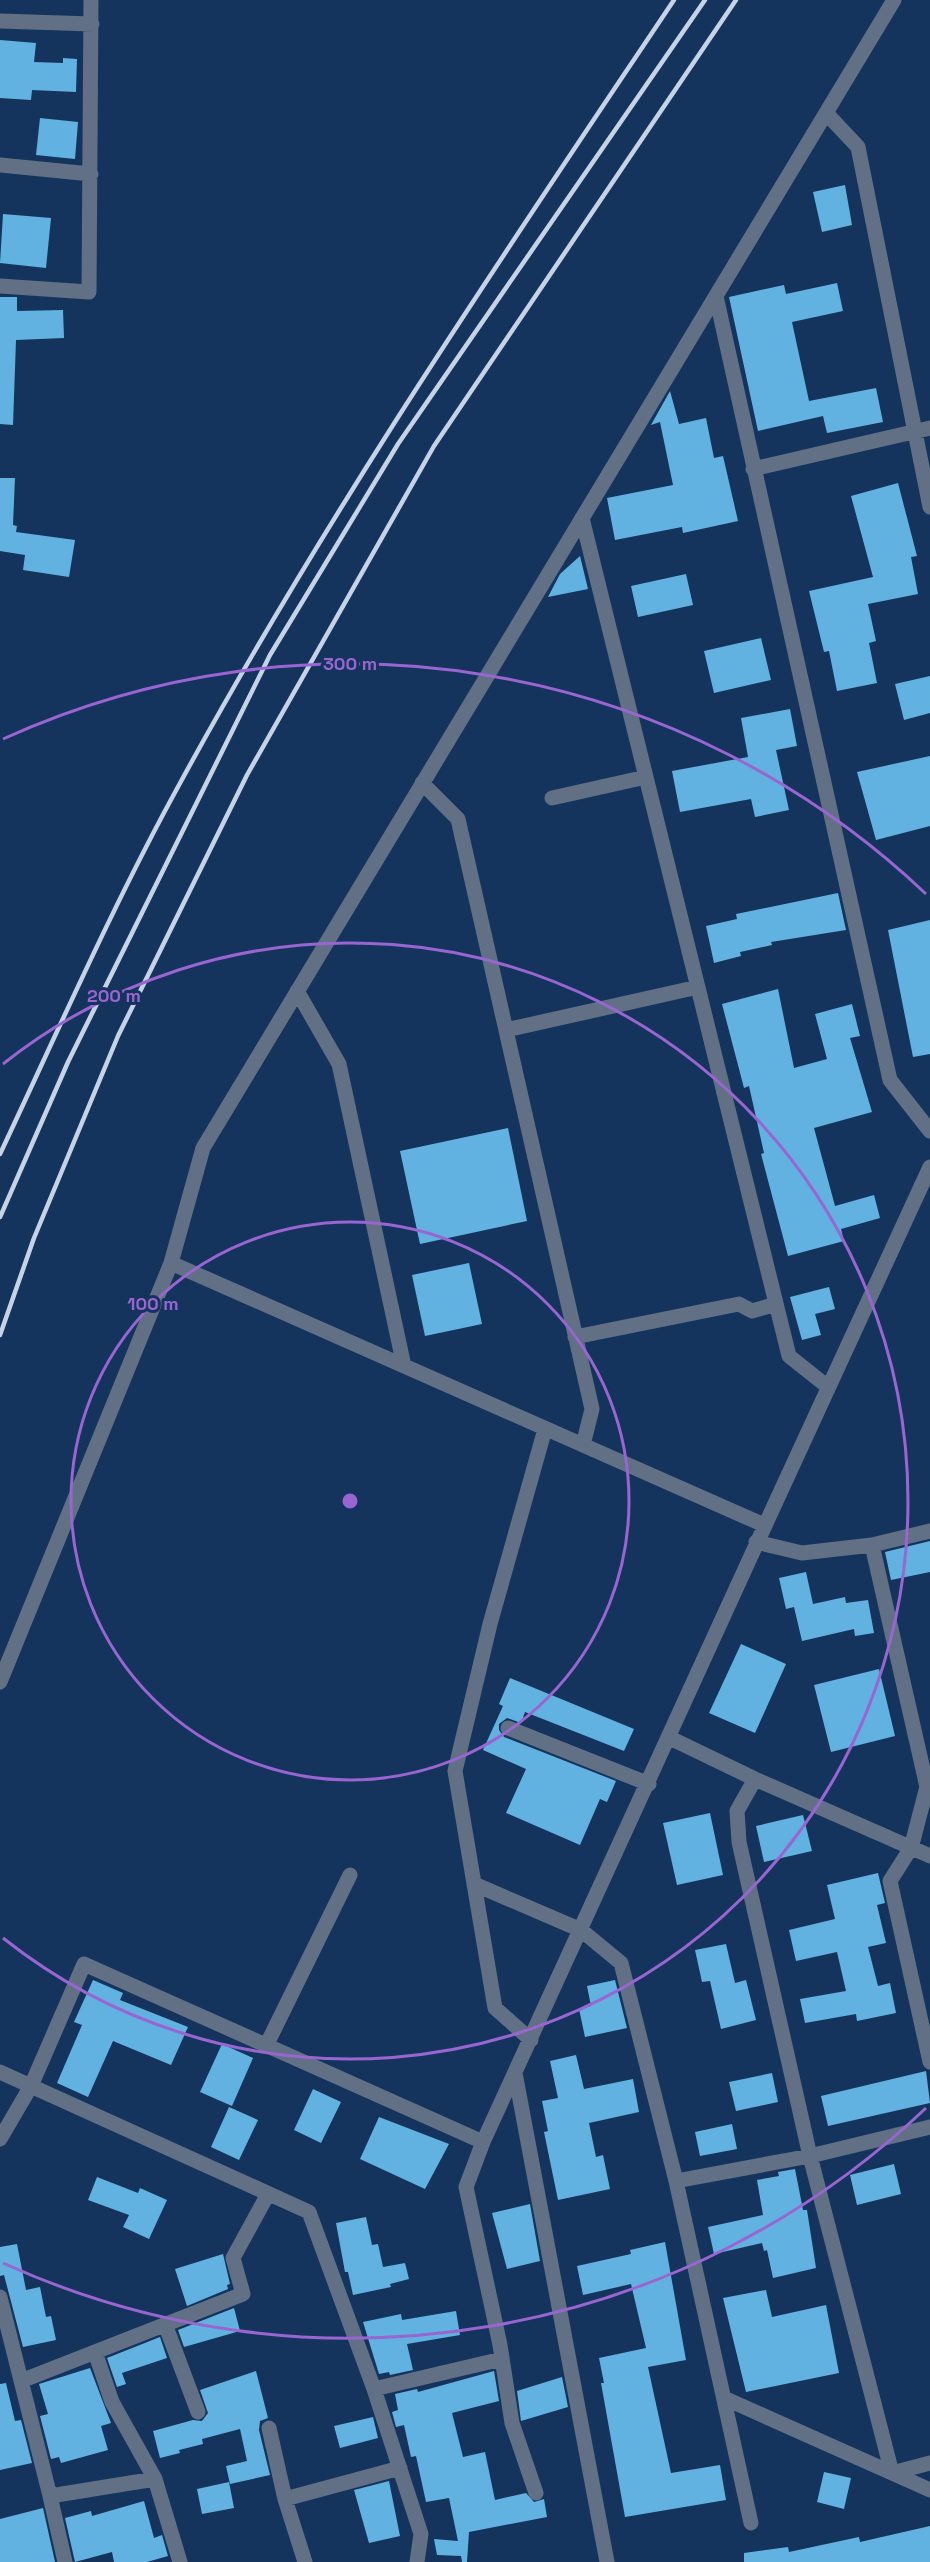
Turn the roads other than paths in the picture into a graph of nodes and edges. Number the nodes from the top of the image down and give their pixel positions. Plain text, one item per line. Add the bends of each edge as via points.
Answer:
1 (91, 0) edge
2 (894, 0) edge
3 (0, 21) edge
4 (92, 24) junction
5 (826, 113) junction
6 (0, 165) edge
7 (91, 174) junction
8 (0, 286) edge
9 (716, 296) junction
10 (930, 428) edge
11 (913, 432) junction
12 (753, 469) junction
13 (930, 507) edge
14 (582, 518) junction
15 (646, 777) junction
16 (422, 783) junction
17 (552, 798) dead end
18 (698, 987) junction
19 (297, 991) junction
20 (506, 1030) junction
21 (930, 1131) edge
22 (930, 1167) edge
23 (171, 1263) junction
24 (776, 1304) junction
25 (575, 1336) junction
26 (404, 1366) junction
27 (828, 1387) junction
28 (545, 1429) junction
29 (583, 1445) junction
30 (764, 1525) junction
31 (930, 1531) edge
32 (756, 1542) junction
33 (872, 1545) junction
34 (0, 1682) edge
35 (508, 1728) dead end
36 (670, 1738) junction
37 (754, 1779) junction
38 (649, 1784) junction
39 (911, 1848) junction
40 (930, 1856) edge
41 (350, 1875) dead end
42 (474, 1884) junction
43 (581, 1930) junction
44 (531, 2040) junction
45 (266, 2046) junction
46 (930, 2062) edge
47 (0, 2072) edge
48 (515, 2073) junction
49 (32, 2086) junction
50 (930, 2127) edge
51 (0, 2139) edge
52 (483, 2142) junction
53 (810, 2156) junction
54 (676, 2181) junction
55 (268, 2194) junction
56 (0, 2297) edge
57 (165, 2324) junction
58 (95, 2352) junction
59 (502, 2359) junction
60 (21, 2381) junction
61 (374, 2390) junction
62 (724, 2398) junction
63 (198, 2412) dead end
64 (269, 2428) dead end
65 (930, 2463) edge
66 (400, 2468) junction
67 (892, 2473) junction
68 (155, 2479) junction
69 (930, 2490) edge
70 (536, 2493) dead end
71 (50, 2496) junction
72 (285, 2499) junction
73 (751, 2523) dead end
74 (65, 2562) edge
75 (180, 2562) edge
76 (305, 2562) edge
77 (417, 2562) edge
78 (607, 2562) edge

1 - 4 street
2 - 5 street
3 - 4 street
4 - 7 street
5 - 9 street
5 - 11 street via 858,147
6 - 7 street
7 - 8 street via 88,292
9 - 12 street
9 - 14 street
10 - 11 street
11 - 12 street
11 - 13 street
12 - 21 street via 890,1080
14 - 15 street
14 - 16 street
15 - 17 street
15 - 18 street
16 - 19 street
16 - 20 street via 458,819
18 - 20 street
18 - 24 street
19 - 23 street via 203,1148
19 - 26 street via 339,1064
20 - 25 street
22 - 27 street
23 - 26 street
23 - 34 street
24 - 25 street via 752,1311 739,1304
24 - 27 street via 789,1356
25 - 29 street via 592,1409
26 - 28 street
27 - 30 street
28 - 29 street
28 - 42 street via 490,1624 455,1771
29 - 30 street
30 - 32 street
31 - 33 street
32 - 33 street via 802,1553
32 - 36 street
33 - 39 street via 927,1788
35 - 38 street
36 - 37 street
36 - 38 street
37 - 39 street
37 - 53 street via 737,1811 739,1842
38 - 43 street
39 - 40 street
39 - 46 street via 890,1881
41 - 45 street
42 - 43 street
42 - 44 street via 495,2008
43 - 44 street
43 - 54 street via 621,1963
44 - 48 street
45 - 49 street via 84,1964
45 - 52 street
47 - 49 street
48 - 52 street
48 - 78 street
49 - 51 street
49 - 55 street
50 - 53 street
52 - 59 street via 466,2187
53 - 54 street
53 - 67 street
54 - 62 street
55 - 57 street via 233,2258 243,2294
55 - 61 street via 309,2212
56 - 60 street
57 - 58 street
57 - 63 street
58 - 60 street
58 - 68 street via 112,2402
59 - 61 street
59 - 70 street via 512,2423
60 - 71 street
61 - 66 street
62 - 67 street
62 - 73 street
64 - 72 street
65 - 67 street
66 - 72 street
66 - 77 street via 422,2534
67 - 69 street
68 - 71 street
68 - 75 street
71 - 74 street
72 - 76 street

